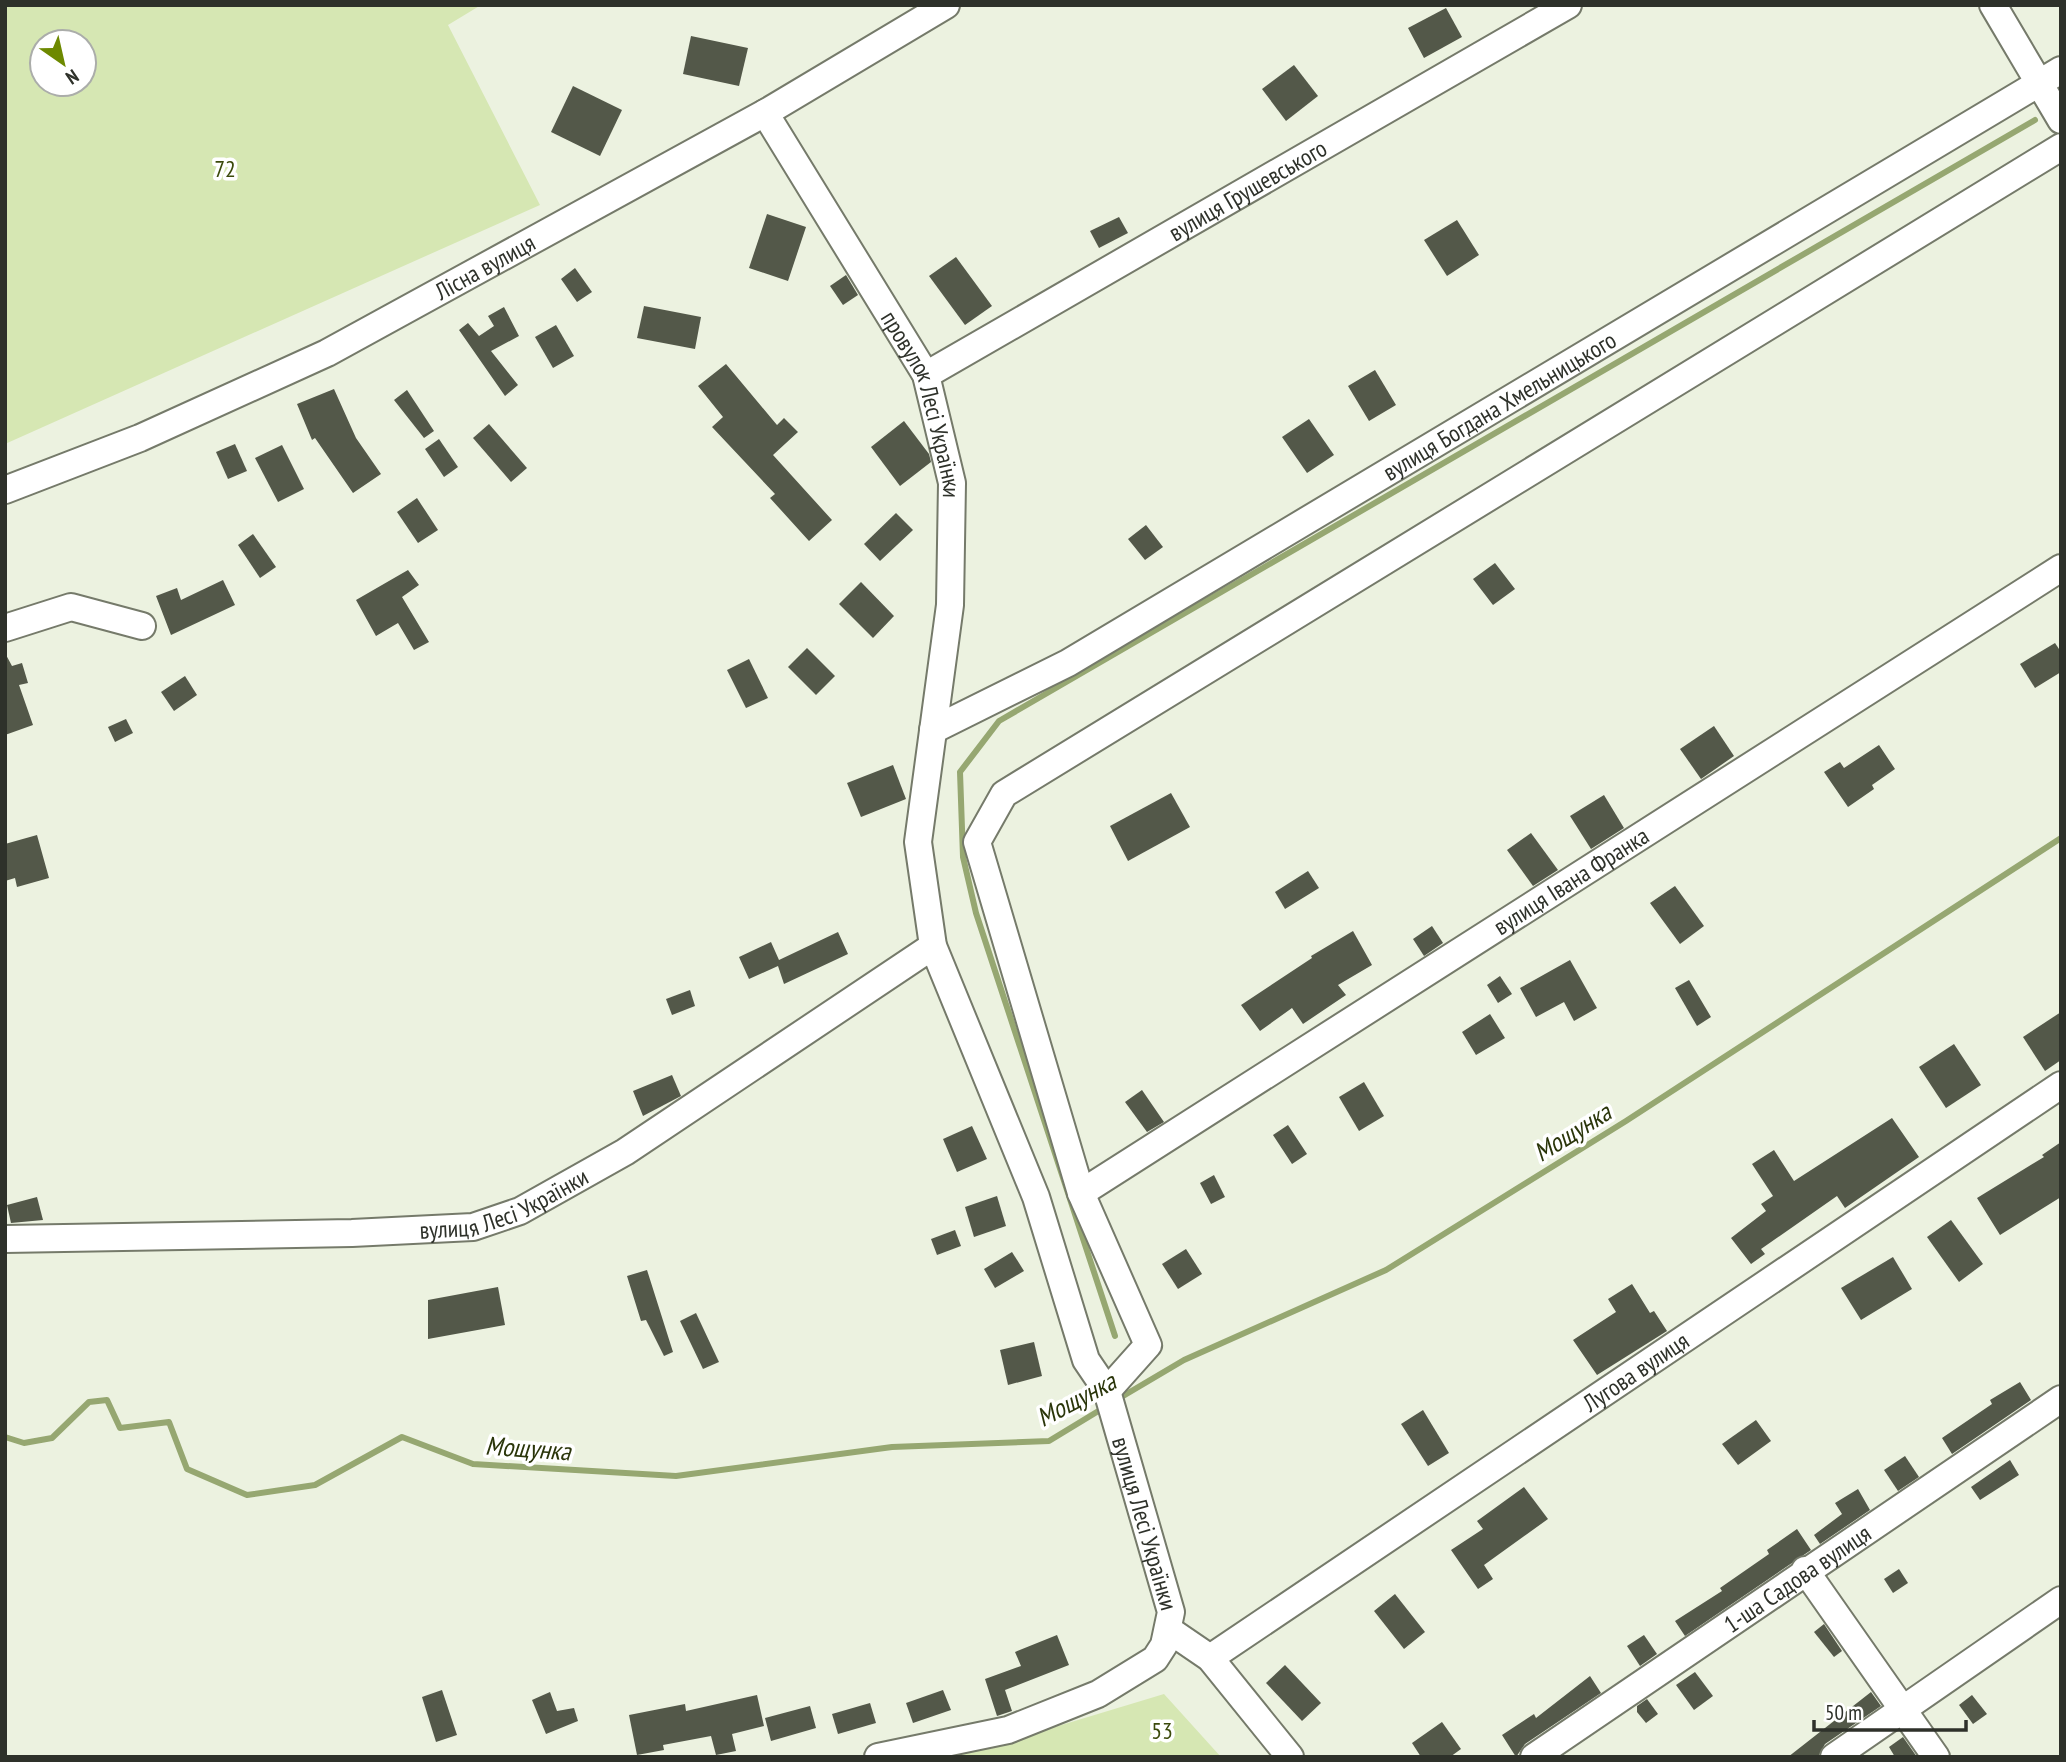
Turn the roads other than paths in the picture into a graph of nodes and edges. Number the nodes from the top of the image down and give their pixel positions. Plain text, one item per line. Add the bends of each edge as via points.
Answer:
1 (946, 5) edge
2 (1568, 5) edge
3 (1993, 5) edge
4 (2050, 76) edge
5 (765, 113) junction
6 (2061, 120) edge
7 (2061, 147) edge
8 (926, 375) junction
9 (5, 489) edge
10 (2061, 568) edge
11 (142, 626) dead end
12 (5, 628) edge
13 (933, 730) junction
14 (933, 946) junction
15 (2061, 1085) edge
16 (1081, 1193) junction
17 (5, 1239) edge
18 (1107, 1391) junction
19 (2061, 1399) edge
20 (1805, 1570) junction
21 (2061, 1600) edge
22 (1169, 1630) junction
23 (1210, 1658) junction
24 (1902, 1709) junction
25 (878, 1757) edge
26 (1290, 1757) edge
27 (1534, 1757) edge
28 (1834, 1757) edge
29 (1936, 1757) edge

1 - 5 street, Лісна вулиця
2 - 8 street, вулиця Грушевського
3 - 4 street
4 - 6 street
4 - 13 street, вулиця Богдана Хмельницького via 1068,663
5 - 8 street, провулок Лесі Українки
5 - 9 street, Лісна вулиця via 327,353 140,438
7 - 16 street via 1004,794 977,842
8 - 13 street, провулок Лесі Українки via 952,483 950,605
10 - 16 street, вулиця Івана Франка
11 - 12 street via 71,607
13 - 14 street via 918,842
14 - 17 street, вулиця Лесі Українки via 625,1152 520,1211 473,1227
14 - 18 street via 1036,1197 1086,1360
15 - 23 street, Лугова вулиця
16 - 18 street via 1148,1345
18 - 22 street, вулиця Лесі Українки via 1165,1584 1171,1612
19 - 20 street, 1-ша Садова вулиця
20 - 24 street
20 - 27 street, 1-ша Садова вулиця
21 - 24 street
22 - 23 street
22 - 25 street via 1155,1659 1064,1710 1008,1730
23 - 26 street
24 - 28 street
24 - 29 street

